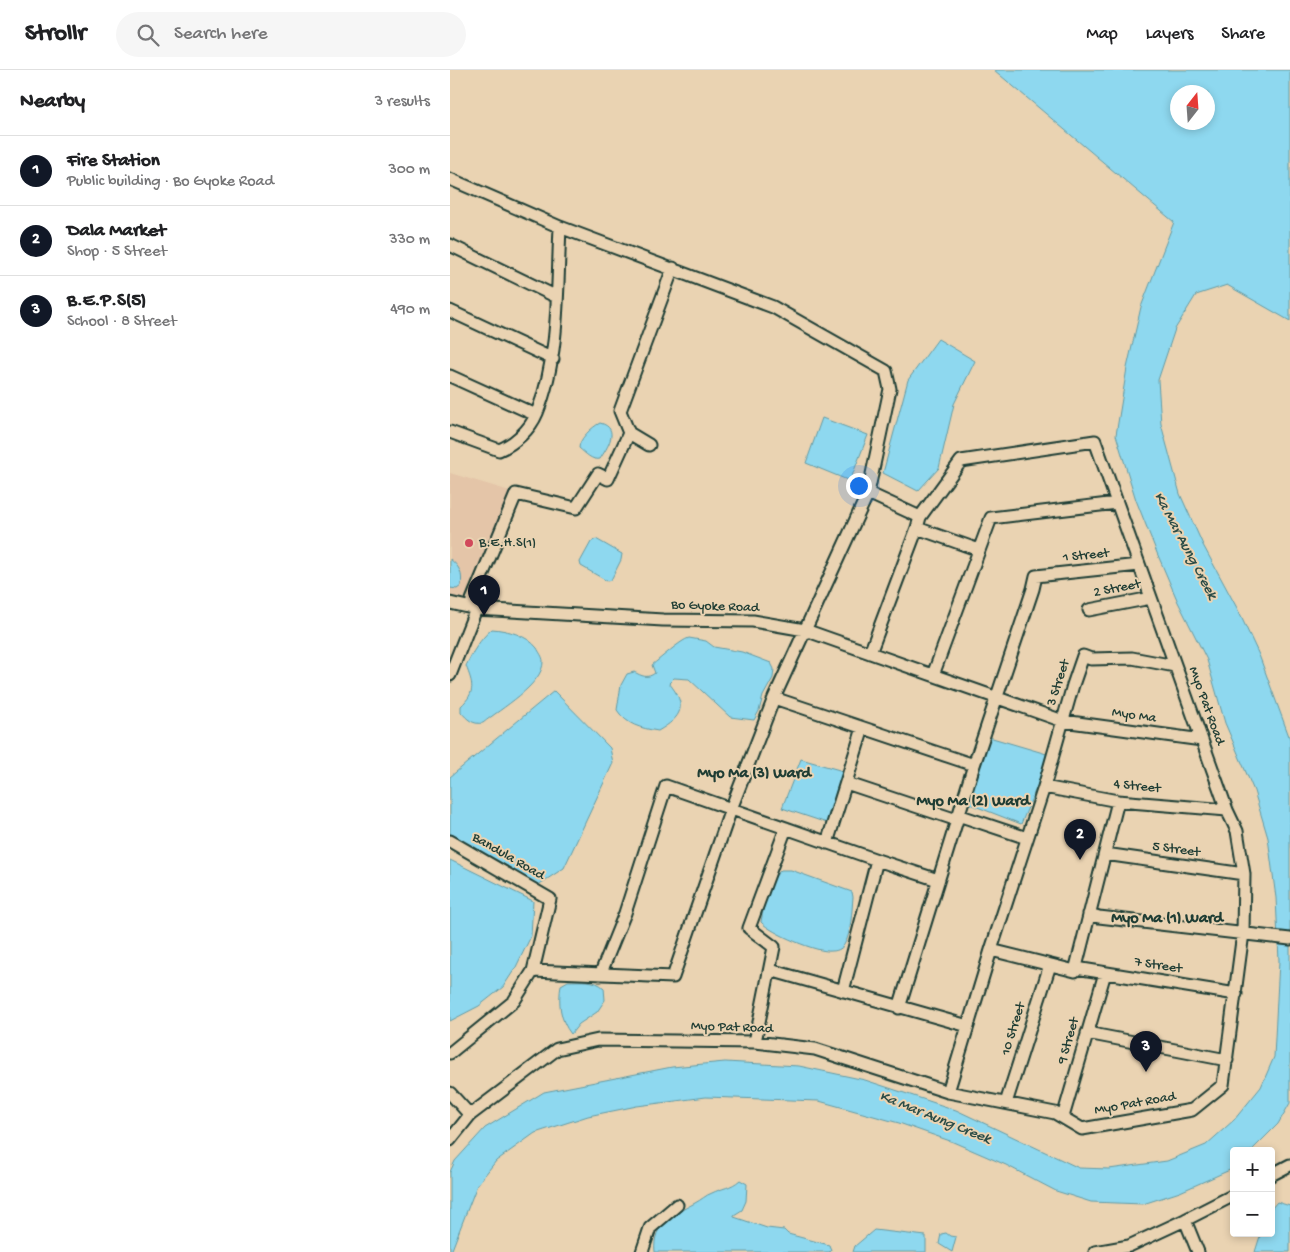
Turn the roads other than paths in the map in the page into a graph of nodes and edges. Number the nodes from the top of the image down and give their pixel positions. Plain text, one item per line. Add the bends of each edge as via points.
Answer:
1 (450, 179) edge
2 (560, 227) junction
3 (450, 245) edge
4 (673, 268) junction
5 (556, 297) junction
6 (450, 311) edge
7 (553, 359) junction
8 (450, 376) edge
9 (536, 415) junction
10 (450, 432) edge
11 (629, 433) junction
12 (649, 444) dead end
13 (868, 493) junction
14 (1117, 503) junction
15 (918, 522) junction
16 (979, 550) junction
17 (1139, 565) junction
18 (1151, 598) junction
19 (450, 603) edge
20 (476, 609) junction
21 (1089, 610) dead end
22 (805, 630) junction
23 (870, 653) junction
24 (1175, 666) junction
25 (450, 675) edge
26 (933, 675) junction
27 (774, 698) junction
28 (997, 699) junction
29 (1063, 722) junction
30 (863, 728) junction
31 (1202, 740) junction
32 (974, 765) junction
33 (846, 783) junction
34 (1044, 787) junction
35 (1118, 801) junction
36 (731, 809) junction
37 (1227, 810) junction
38 (957, 818) junction
39 (786, 828) junction
40 (1027, 838) junction
41 (450, 841) edge
42 (827, 843) junction
43 (1104, 854) junction
44 (877, 860) junction
45 (1244, 874) junction
46 (938, 880) junction
47 (1089, 914) junction
48 (1243, 933) junction
49 (1290, 939) edge
50 (991, 950) junction
51 (1050, 965) junction
52 (1076, 968) junction
53 (770, 970) junction
54 (533, 971) junction
55 (1106, 973) junction
56 (600, 975) junction
57 (843, 991) junction
58 (1236, 994) junction
59 (899, 1008) junction
60 (968, 1026) junction
61 (1087, 1033) junction
62 (755, 1042) junction
63 (450, 1053) edge
64 (1227, 1060) junction
65 (948, 1092) junction
66 (450, 1093) edge
67 (1006, 1103) junction
68 (470, 1115) junction
69 (1063, 1117) junction
70 (450, 1140) edge
71 (1290, 1165) edge
72 (1275, 1173) edge
73 (1230, 1196) edge
74 (677, 1205) dead end
75 (1185, 1220) junction
76 (1130, 1249) edge
77 (642, 1252) edge
78 (1095, 1252) edge
79 (1198, 1252) edge

1 - 2 street
2 - 4 street
2 - 5 street
3 - 5 street
4 - 11 street via 620,411
4 - 13 street via 773,307 886,370 890,389
5 - 7 street
6 - 7 street
7 - 9 street
8 - 9 street
9 - 10 street via 511,445 499,450
11 - 12 street
11 - 20 street via 608,479 598,474 576,508 516,494 472,600
13 - 15 street
13 - 22 street
14 - 15 street, Myo Pat Road via 1095,442 961,461
14 - 16 street via 991,518
14 - 17 street, Myo Pat Road
15 - 16 street
15 - 23 street
16 - 26 street
17 - 18 street, Myo Pat Road
17 - 28 street, 1 Street via 1036,576
18 - 21 street, 2 Street
18 - 24 street, Myo Pat Road
19 - 20 street, Bo Gyoke Road
20 - 22 street, Bo Gyoke Road via 663,620 753,621
20 - 25 street
22 - 23 street, Bo Gyoke Road
22 - 27 street
23 - 26 street, Bo Gyoke Road
24 - 29 street, 3 Street via 1132,658 1091,659 1084,656
24 - 31 street, Myo Pat Road
26 - 28 street, Bo Gyoke Road
27 - 30 street
27 - 36 street
28 - 29 street, Myo Ma
28 - 32 street
29 - 31 street, Myo Ma
29 - 34 street
30 - 32 street
30 - 33 street
31 - 37 street, Myo Pat Road
32 - 38 street
33 - 38 street
33 - 42 street
34 - 35 street, 4 Street
34 - 40 street
35 - 37 street, 4 Street
35 - 43 street
36 - 39 street
36 - 56 street via 673,977
36 - 56 street via 666,786 625,912
37 - 45 street, Myo Pat Road via 1237,831
38 - 40 street
38 - 46 street
39 - 42 street
39 - 53 street via 749,928 774,947
40 - 50 street
41 - 54 street, Bandula Road via 550,899
42 - 44 street
43 - 45 street, 5 Street
43 - 47 street
44 - 46 street
44 - 57 street
45 - 48 street, Myo Pat Road
46 - 59 street
47 - 48 street
47 - 52 street
48 - 49 street
48 - 58 street, Myo Pat Road
50 - 51 street, 7 Street
50 - 60 street
51 - 52 street, 7 Street via 1075,971
51 - 67 street, 10 Street
52 - 55 street, 7 Street
53 - 57 street
53 - 62 street
54 - 56 street
54 - 63 street via 514,1001
55 - 58 street, 7 Street
55 - 61 street, 9 Street
57 - 59 street
58 - 64 street, Myo Pat Road
59 - 60 street
60 - 65 street
61 - 64 street
61 - 69 street, 9 Street
62 - 65 street, Myo Pat Road via 815,1049
62 - 68 street, Myo Pat Road via 598,1040 557,1049
64 - 69 street, Myo Pat Road via 1223,1085 1192,1110 1082,1129
65 - 67 street, Myo Pat Road
66 - 68 street
67 - 69 street, Myo Pat Road
68 - 70 street, Myo Pat Road
71 - 72 street
73 - 75 street
74 - 77 street via 650,1228
75 - 76 street
75 - 79 street
76 - 78 street

